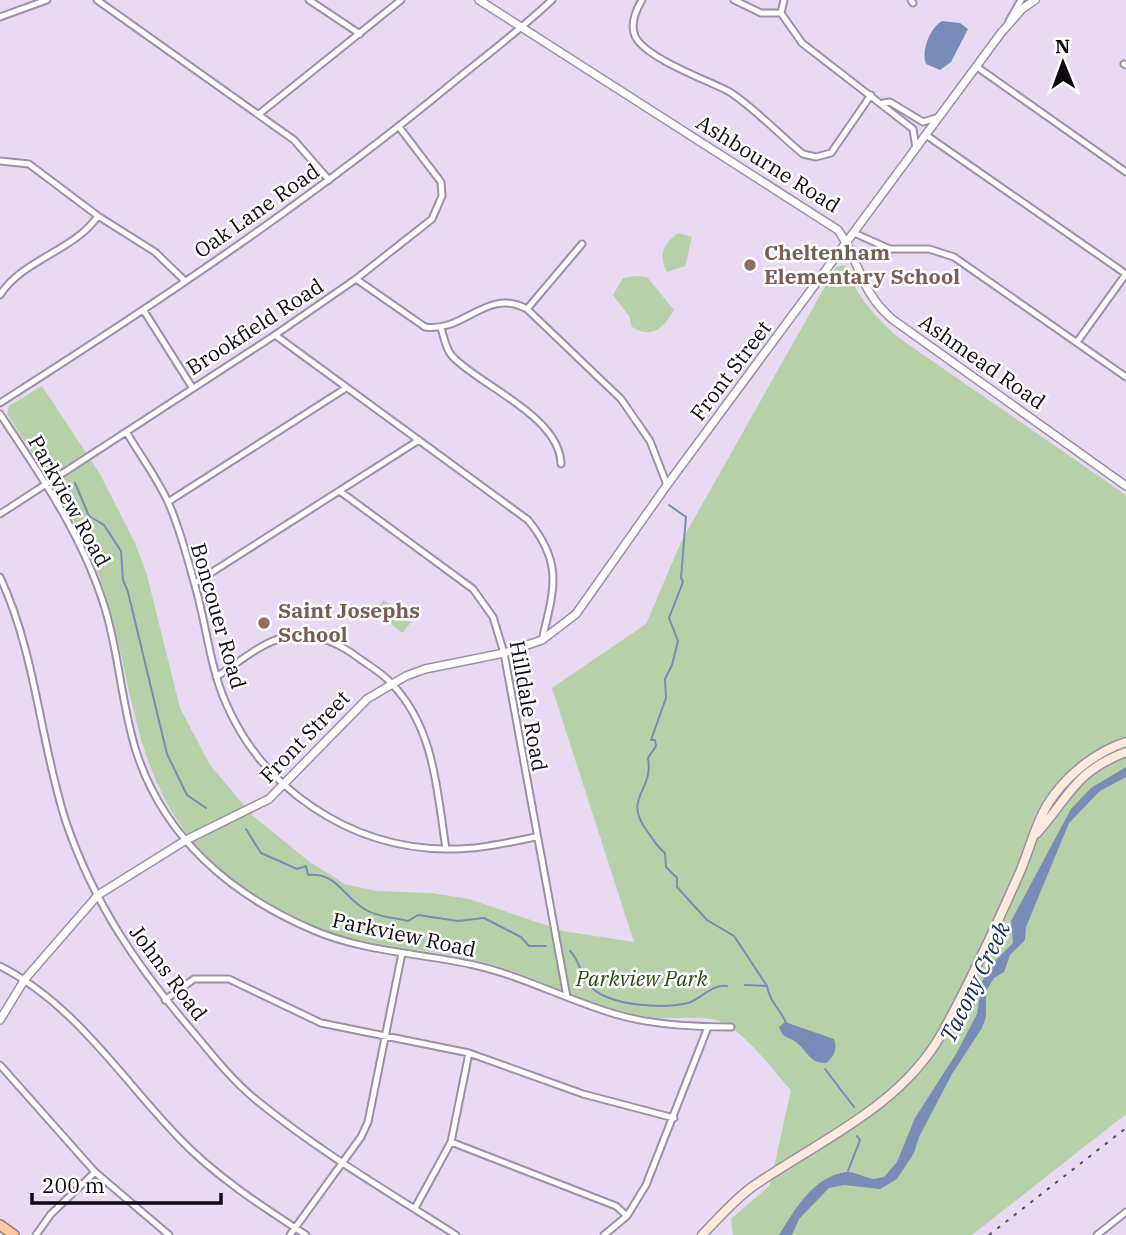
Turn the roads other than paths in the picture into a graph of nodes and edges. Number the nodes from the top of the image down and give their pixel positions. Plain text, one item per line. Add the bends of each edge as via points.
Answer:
1 (47, 0) edge
2 (97, 0) edge
3 (309, 0) edge
4 (401, 0) edge
5 (479, 0) edge
6 (551, 0) edge
7 (642, 0) edge
8 (734, 0) edge
9 (784, 0) edge
10 (1021, 0) edge
11 (1035, 0) edge
12 (781, 13) junction
13 (0, 17) edge
14 (1007, 24) junction
15 (521, 28) junction
16 (360, 34) junction
17 (977, 67) junction
18 (871, 94) junction
19 (883, 103) junction
20 (258, 114) junction
21 (941, 115) junction
22 (398, 127) junction
23 (926, 135) junction
24 (916, 149) junction
25 (0, 161) edge
26 (1126, 172) edge
27 (329, 180) junction
28 (98, 216) junction
29 (854, 233) junction
30 (847, 242) junction
31 (582, 244) dead end
32 (1126, 274) edge
33 (356, 279) junction
34 (186, 281) junction
35 (0, 295) edge
36 (527, 309) junction
37 (145, 311) junction
38 (442, 328) junction
39 (275, 335) junction
40 (1077, 342) junction
41 (1126, 377) edge
42 (192, 387) junction
43 (346, 388) junction
44 (0, 403) edge
45 (0, 414) edge
46 (127, 433) junction
47 (419, 440) junction
48 (561, 464) dead end
49 (45, 482) junction
50 (667, 485) junction
51 (1126, 485) edge
52 (341, 492) junction
53 (168, 502) junction
54 (0, 514) edge
55 (0, 578) edge
56 (195, 583) junction
57 (542, 640) junction
58 (504, 653) junction
59 (216, 677) junction
60 (392, 683) junction
61 (1126, 742) edge
62 (1126, 752) edge
63 (283, 787) junction
64 (1035, 835) junction
65 (536, 837) junction
66 (186, 840) junction
67 (446, 849) junction
68 (98, 895) junction
69 (402, 953) junction
70 (0, 966) edge
71 (25, 979) junction
72 (567, 998) junction
73 (165, 1000) junction
74 (0, 1020) edge
75 (708, 1027) junction
76 (731, 1027) dead end
77 (386, 1038) junction
78 (469, 1053) junction
79 (0, 1065) edge
80 (674, 1118) junction
81 (451, 1142) junction
82 (343, 1163) junction
83 (95, 1172) junction
84 (415, 1209) junction
85 (1126, 1212) edge
86 (627, 1216) junction
87 (0, 1225) edge
88 (295, 1228) junction
89 (14, 1235) edge
90 (36, 1235) edge
91 (169, 1235) edge
92 (290, 1235) edge
93 (306, 1235) edge
94 (456, 1235) edge
95 (604, 1235) edge
96 (702, 1235) edge
97 (1097, 1235) edge

1 - 13 street
2 - 20 street
3 - 16 street
4 - 16 street
5 - 15 street, Ashbourne Road
6 - 15 street, Oak Lane Road
7 - 18 street via 633,27 642,45 688,74 730,92 803,154 831,153
8 - 12 street via 761,13
9 - 12 street
10 - 14 street
11 - 14 street, Ashbourne Road
12 - 18 street via 802,43
14 - 17 street, Ashbourne Road
15 - 22 street, Oak Lane Road
15 - 30 street, Ashbourne Road via 828,222
16 - 20 street
17 - 21 street, Ashbourne Road
17 - 26 street
18 - 19 street
19 - 21 street via 890,102 923,122
19 - 24 street via 913,129
20 - 27 street via 294,140
21 - 23 street, Ashbourne Road
22 - 27 street, Oak Lane Road
22 - 33 street, Brookfield Road via 441,182 440,204 432,219
23 - 24 street, Ashbourne Road
23 - 32 street
24 - 29 street, Ashbourne Road
25 - 28 street via 29,164
27 - 34 street, Oak Lane Road
28 - 34 street via 155,252
28 - 35 street via 85,233 13,279
29 - 30 street, Ashbourne Road
29 - 40 street via 890,249 929,248 946,253
30 - 50 street, Front Street
30 - 51 street, Ashmead Road via 862,281 892,319
31 - 36 street
32 - 40 street
33 - 38 street via 416,324
33 - 39 street, Brookfield Road
34 - 37 street, Oak Lane Road
36 - 38 street via 512,303 490,303
36 - 50 street via 621,399 650,441
37 - 42 street
37 - 44 street, Oak Lane Road
38 - 48 street via 454,359 534,419 561,452
39 - 42 street, Brookfield Road
39 - 43 street
40 - 41 street
42 - 46 street, Brookfield Road
43 - 47 street
43 - 53 street
45 - 49 street, Parkview Road
46 - 49 street, Brookfield Road
46 - 53 street, Boncouer Road
47 - 52 street
47 - 57 street via 528,520 546,542 554,580
49 - 54 street, Brookfield Road
49 - 66 street, Parkview Road via 77,539 105,607 140,761 163,810
50 - 57 street, Front Street via 576,614
52 - 56 street
52 - 58 street, Hilldale Road via 473,589 493,617
53 - 56 street, Boncouer Road
55 - 68 street, Johns Road via 24,645 60,800 79,858
56 - 59 street, Boncouer Road
57 - 58 street, Front Street
58 - 60 street, Front Street via 448,662
58 - 65 street, Hilldale Road
59 - 60 street via 265,645 298,636 347,649
59 - 63 street, Boncouer Road via 236,724
60 - 63 street, Front Street via 350,714
60 - 67 street via 426,738
61 - 64 main road via 1068,779 1039,820
62 - 64 main road via 1073,785
63 - 66 street, Front Street via 249,810
63 - 67 street, Boncouer Road via 366,834
64 - 96 main road via 940,1036 912,1074 876,1108 750,1189
65 - 67 street, Boncouer Road
65 - 72 street, Hilldale Road
66 - 68 street, Front Street
66 - 69 street, Parkview Road via 223,879 259,903 327,936
68 - 71 street, Front Street
68 - 73 street, Johns Road via 120,940
69 - 72 street, Parkview Road via 485,968
69 - 77 street
70 - 71 street
71 - 74 street, Front Street
71 - 88 street via 79,1024 182,1142
72 - 75 street, Parkview Road via 636,1020
73 - 77 street via 194,979 229,979 321,1023
73 - 82 street, Johns Road via 255,1099
75 - 76 street, Parkview Road
75 - 80 street
77 - 78 street
77 - 82 street via 368,1122
78 - 80 street via 583,1094
78 - 81 street
79 - 83 street
80 - 86 street via 646,1185
81 - 84 street
81 - 86 street via 616,1206
82 - 84 street, Johns Road
82 - 88 street
83 - 90 street
83 - 91 street
84 - 94 street, Johns Road
85 - 97 street
86 - 95 street
87 - 89 highway
88 - 92 street
88 - 93 street

